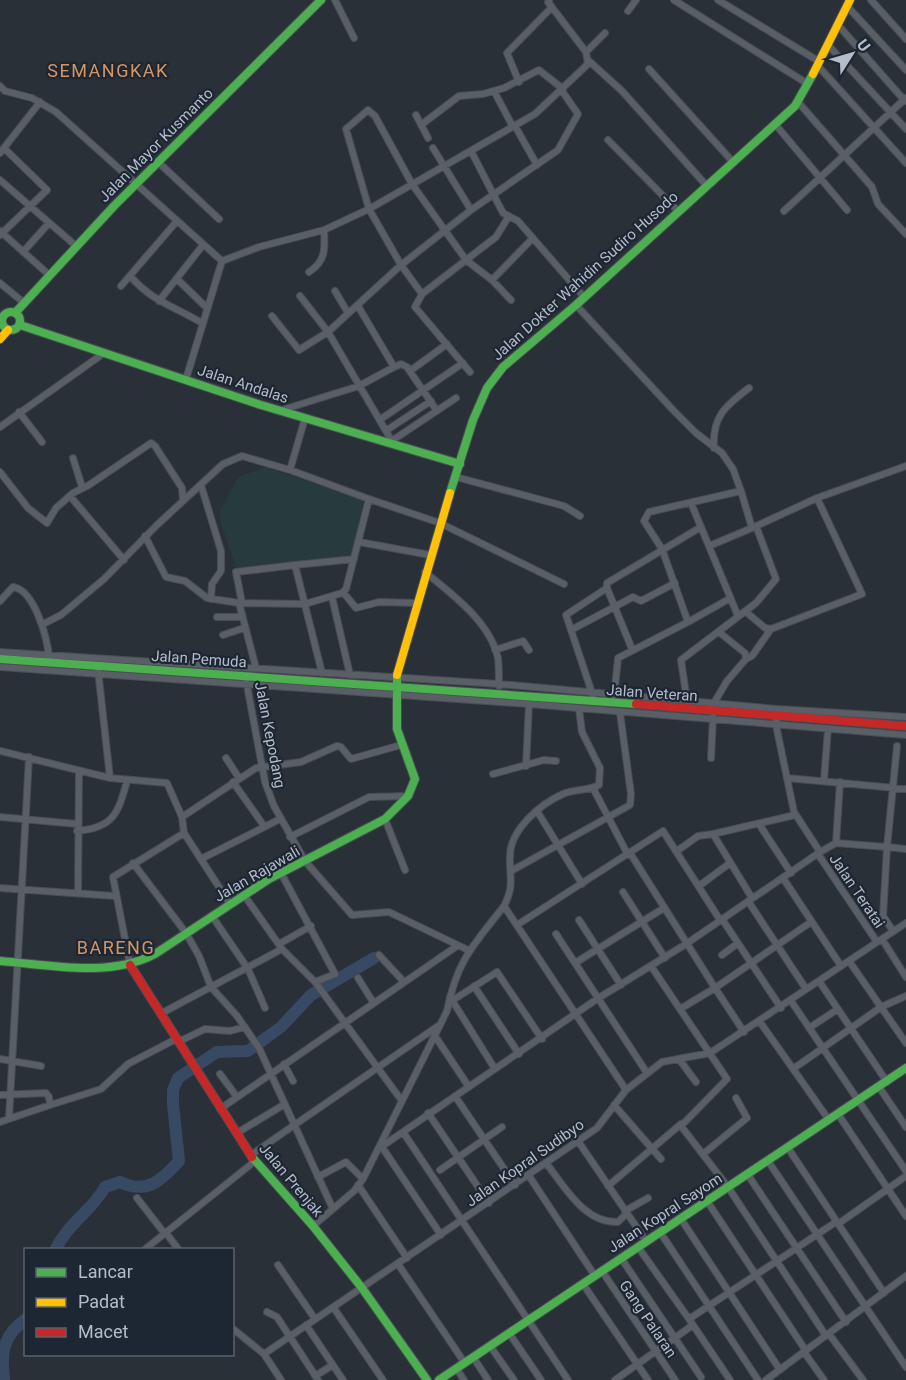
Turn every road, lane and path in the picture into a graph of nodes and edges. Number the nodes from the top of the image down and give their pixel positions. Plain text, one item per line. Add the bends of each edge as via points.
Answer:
1 (321, 0) edge
2 (335, 0) edge
3 (636, 0) edge
4 (674, 0) edge
5 (718, 0) edge
6 (871, 0) edge
7 (549, 2) edge
8 (848, 3) edge
9 (628, 10) dead end
10 (838, 26) junction
11 (605, 33) dead end
12 (354, 38) dead end
13 (906, 39) edge
14 (828, 45) junction
15 (586, 52) junction
16 (589, 62) junction
17 (819, 64) junction
18 (649, 69) dead end
19 (906, 70) edge
20 (519, 82) junction
21 (808, 84) junction
22 (3, 89) edge
23 (562, 90) junction
24 (494, 91) junction
25 (905, 100) edge
26 (40, 102) junction
27 (798, 102) junction
28 (891, 113) junction
29 (416, 115) dead end
30 (775, 124) junction
31 (421, 126) junction
32 (514, 126) junction
33 (874, 127) junction
34 (906, 129) edge
35 (428, 138) dead end
36 (608, 140) dead end
37 (433, 148) dead end
38 (2, 151) edge
39 (471, 151) junction
40 (843, 155) junction
41 (158, 162) junction
42 (733, 162) junction
43 (906, 163) edge
44 (537, 165) junction
45 (443, 166) junction
46 (819, 177) junction
47 (0, 180) edge
48 (412, 184) junction
49 (135, 185) junction
50 (706, 185) junction
51 (492, 195) junction
52 (30, 206) junction
53 (369, 209) junction
54 (471, 210) junction
55 (847, 210) dead end
56 (678, 211) junction
57 (784, 211) dead end
58 (509, 215) junction
59 (219, 219) dead end
60 (177, 221) junction
61 (49, 223) junction
62 (322, 231) junction
63 (445, 231) junction
64 (1, 233) edge
65 (906, 234) edge
66 (533, 238) junction
67 (203, 245) junction
68 (76, 246) junction
69 (23, 252) junction
70 (466, 260) junction
71 (222, 261) junction
72 (401, 265) junction
73 (309, 272) dead end
74 (48, 274) junction
75 (130, 276) junction
76 (177, 279) junction
77 (492, 280) junction
78 (0, 283) edge
79 (121, 286) dead end
80 (335, 291) dead end
81 (422, 294) junction
82 (300, 296) dead end
83 (584, 297) junction
84 (511, 300) dead end
85 (159, 301) junction
86 (23, 302) junction
87 (576, 305) junction
88 (358, 306) junction
89 (207, 308) junction
90 (15, 313) junction
91 (348, 313) junction
92 (2, 315) edge
93 (272, 316) dead end
94 (202, 323) junction
95 (20, 325) junction
96 (8, 330) junction
97 (328, 332) junction
98 (0, 339) edge
99 (447, 344) junction
100 (104, 352) junction
101 (463, 363) junction
102 (394, 367) junction
103 (410, 371) junction
104 (471, 372) dead end
105 (186, 379) junction
106 (359, 386) junction
107 (749, 388) dead end
108 (424, 389) junction
109 (456, 398) dead end
110 (431, 401) junction
111 (282, 411) junction
112 (437, 411) junction
113 (19, 412) junction
114 (305, 418) junction
115 (381, 419) junction
116 (0, 427) edge
117 (387, 430) junction
118 (42, 442) dead end
119 (393, 442) junction
120 (714, 448) junction
121 (73, 458) dead end
122 (460, 464) junction
123 (906, 466) edge
124 (290, 470) junction
125 (0, 472) edge
126 (456, 477) junction
127 (201, 485) junction
128 (82, 487) junction
129 (182, 488) junction
130 (741, 491) junction
131 (193, 492) junction
132 (70, 496) junction
133 (817, 498) junction
134 (369, 499) junction
135 (183, 501) junction
136 (691, 503) junction
137 (580, 516) dead end
138 (441, 523) junction
139 (701, 527) junction
140 (754, 527) junction
141 (145, 536) junction
142 (359, 542) junction
143 (709, 546) junction
144 (662, 549) junction
145 (430, 555) junction
146 (354, 559) junction
147 (124, 560) junction
148 (294, 565) junction
149 (425, 572) junction
150 (675, 583) junction
151 (564, 584) dead end
152 (607, 588) junction
153 (343, 592) junction
154 (332, 597) junction
155 (211, 599) junction
156 (729, 600) junction
157 (0, 601) edge
158 (241, 603) junction
159 (416, 603) junction
160 (305, 604) junction
161 (615, 606) junction
162 (745, 612) junction
163 (217, 616) dead end
164 (738, 616) junction
165 (242, 617) junction
166 (688, 622) junction
167 (43, 624) junction
168 (244, 628) junction
169 (771, 629) junction
170 (571, 630) junction
171 (720, 633) junction
172 (223, 635) dead end
173 (495, 650) junction
174 (529, 650) dead end
175 (632, 650) junction
176 (0, 652) edge
177 (0, 659) edge
178 (49, 659) junction
179 (746, 659) junction
180 (0, 667) edge
181 (256, 668) junction
182 (98, 669) junction
183 (322, 673) junction
184 (350, 675) junction
185 (246, 680) junction
186 (396, 687) junction
187 (498, 688) junction
188 (547, 692) junction
189 (593, 698) junction
190 (614, 699) junction
191 (687, 701) junction
192 (556, 702) junction
193 (529, 704) junction
194 (579, 709) junction
195 (713, 712) junction
196 (620, 713) junction
197 (776, 717) junction
198 (906, 717) edge
199 (828, 729) junction
200 (898, 732) edge
201 (906, 735) edge
202 (401, 745) junction
203 (0, 752) edge
204 (29, 757) junction
205 (226, 758) dead end
206 (711, 758) dead end
207 (556, 761) dead end
208 (262, 766) junction
209 (526, 766) junction
210 (78, 771) junction
211 (493, 774) dead end
212 (110, 777) junction
213 (787, 778) junction
214 (236, 780) junction
215 (824, 780) junction
216 (127, 781) junction
217 (840, 782) junction
218 (593, 788) junction
219 (893, 789) junction
220 (906, 789) edge
221 (408, 796) junction
222 (537, 811) junction
223 (795, 815) junction
224 (0, 817) edge
225 (182, 817) junction
226 (608, 818) junction
227 (26, 819) junction
228 (280, 819) junction
229 (385, 819) junction
230 (759, 824) junction
231 (264, 826) junction
232 (77, 828) junction
233 (184, 833) junction
234 (713, 834) junction
235 (290, 837) junction
236 (836, 843) junction
237 (557, 844) junction
238 (887, 847) junction
239 (906, 849) edge
240 (677, 851) junction
241 (819, 853) junction
242 (629, 854) junction
243 (201, 859) junction
244 (305, 861) junction
245 (133, 862) junction
246 (730, 863) junction
247 (405, 870) dead end
248 (511, 871) junction
249 (281, 873) junction
250 (791, 873) junction
251 (783, 878) junction
252 (582, 884) junction
253 (699, 886) junction
254 (0, 888) edge
255 (22, 890) junction
256 (623, 892) dead end
257 (78, 894) junction
258 (244, 895) junction
259 (115, 896) junction
260 (750, 900) junction
261 (230, 904) junction
262 (504, 906) junction
263 (664, 908) junction
264 (212, 915) junction
265 (721, 919) junction
266 (579, 920) dead end
267 (642, 922) junction
268 (811, 922) junction
269 (906, 922) edge
270 (517, 925) junction
271 (311, 927) junction
272 (893, 931) junction
273 (186, 933) junction
274 (556, 934) dead end
275 (879, 940) junction
276 (738, 943) junction
277 (686, 944) junction
278 (457, 945) junction
279 (778, 945) junction
280 (280, 947) junction
281 (598, 949) junction
282 (468, 950) junction
283 (722, 955) dead end
284 (379, 956) dead end
285 (665, 958) junction
286 (0, 961) edge
287 (849, 961) junction
288 (18, 963) junction
289 (575, 963) junction
290 (752, 963) junction
291 (134, 964) junction
292 (651, 966) junction
293 (841, 966) junction
294 (248, 969) junction
295 (906, 977) edge
296 (358, 978) dead end
297 (819, 981) junction
298 (404, 982) junction
299 (318, 985) junction
300 (621, 985) junction
301 (474, 986) junction
302 (211, 987) junction
303 (715, 988) junction
304 (806, 989) junction
305 (906, 996) edge
306 (451, 998) junction
307 (597, 999) junction
308 (791, 1001) junction
309 (373, 1002) junction
310 (882, 1007) junction
311 (265, 1008) dead end
312 (781, 1008) junction
313 (680, 1009) junction
314 (838, 1009) junction
315 (162, 1013) junction
316 (576, 1015) junction
317 (344, 1021) junction
318 (760, 1022) junction
319 (439, 1025) junction
320 (245, 1027) junction
321 (809, 1028) junction
322 (851, 1028) junction
323 (744, 1032) junction
324 (435, 1036) junction
325 (542, 1039) junction
326 (177, 1040) junction
327 (906, 1043) edge
328 (823, 1048) junction
329 (710, 1053) junction
330 (519, 1054) junction
331 (0, 1059) edge
332 (679, 1059) junction
333 (11, 1060) junction
334 (284, 1064) junction
335 (41, 1066) dead end
336 (495, 1068) junction
337 (906, 1068) edge
338 (377, 1069) junction
339 (793, 1069) junction
340 (270, 1073) junction
341 (647, 1073) junction
342 (219, 1074) dead end
343 (293, 1081) dead end
344 (696, 1082) dead end
345 (887, 1082) junction
346 (468, 1087) junction
347 (879, 1087) junction
348 (626, 1090) junction
349 (0, 1095) edge
350 (10, 1095) junction
351 (455, 1096) junction
352 (237, 1097) junction
353 (736, 1098) dead end
354 (402, 1101) junction
355 (857, 1101) junction
356 (285, 1104) junction
357 (614, 1104) junction
358 (50, 1105) junction
359 (220, 1109) junction
360 (428, 1113) junction
361 (838, 1114) junction
362 (9, 1118) junction
363 (829, 1120) junction
364 (0, 1122) edge
365 (681, 1124) junction
366 (294, 1126) junction
367 (502, 1127) dead end
368 (906, 1127) edge
369 (403, 1132) junction
370 (237, 1133) junction
371 (483, 1139) junction
372 (578, 1141) junction
373 (652, 1147) junction
374 (380, 1148) junction
375 (788, 1148) junction
376 (703, 1154) junction
377 (458, 1157) junction
378 (253, 1158) junction
379 (661, 1159) dead end
380 (768, 1161) junction
381 (546, 1163) junction
382 (440, 1170) dead end
383 (906, 1171) edge
384 (748, 1175) junction
385 (529, 1176) junction
386 (906, 1176) edge
387 (318, 1177) junction
388 (361, 1182) junction
389 (515, 1185) junction
390 (608, 1186) junction
391 (728, 1187) junction
392 (888, 1189) junction
393 (137, 1198) dead end
394 (648, 1198) dead end
395 (707, 1201) junction
396 (489, 1203) junction
397 (333, 1209) junction
398 (626, 1212) junction
399 (906, 1216) edge
400 (681, 1218) junction
401 (462, 1221) junction
402 (837, 1223) junction
403 (313, 1226) junction
404 (660, 1232) junction
405 (166, 1233) junction
406 (441, 1235) junction
407 (817, 1235) junction
408 (642, 1244) junction
409 (147, 1248) edge
410 (177, 1248) edge
411 (797, 1248) junction
412 (407, 1258) junction
413 (621, 1258) junction
414 (777, 1261) junction
415 (398, 1264) junction
416 (278, 1265) dead end
417 (599, 1273) junction
418 (757, 1275) junction
419 (906, 1276) edge
420 (583, 1284) junction
421 (362, 1288) junction
422 (730, 1293) junction
423 (884, 1293) junction
424 (710, 1306) junction
425 (333, 1307) junction
426 (865, 1309) junction
427 (267, 1312) dead end
428 (315, 1319) junction
429 (527, 1321) junction
430 (691, 1322) junction
431 (846, 1322) junction
432 (306, 1325) junction
433 (234, 1330) edge
434 (508, 1333) junction
435 (827, 1335) junction
436 (289, 1337) junction
437 (675, 1338) junction
438 (490, 1346) junction
439 (805, 1351) junction
440 (656, 1352) junction
441 (264, 1354) junction
442 (473, 1357) junction
443 (464, 1362) junction
444 (638, 1364) junction
445 (333, 1365) junction
446 (906, 1367) edge
447 (456, 1368) junction
448 (780, 1370) junction
449 (701, 1377) dead end
450 (316, 1378) edge
451 (281, 1380) edge
452 (343, 1380) edge
453 (383, 1380) edge
454 (427, 1380) edge
455 (439, 1380) edge
456 (464, 1380) edge
457 (488, 1380) edge
458 (514, 1380) edge
459 (541, 1380) edge
460 (568, 1380) edge
461 (615, 1380) edge
462 (648, 1380) edge
463 (675, 1380) edge
464 (730, 1380) edge
465 (758, 1380) edge
466 (766, 1380) edge
467 (824, 1380) edge
468 (863, 1380) edge

1 - 41 main road, Jalan Mayor Kusmanto
2 - 12 street
3 - 9 street
4 - 21 street
5 - 17 street
6 - 13 street
7 - 15 street
7 - 20 street via 507,53
8 - 10 main road, Jalan Dokter Wahidin Sudiro Husodo
8 - 19 street
10 - 14 main road, Jalan Dokter Wahidin Sudiro Husodo
10 - 25 street
11 - 15 street
14 - 17 main road, Jalan Dokter Wahidin Sudiro Husodo
14 - 28 street
15 - 16 street
16 - 23 street
16 - 50 street via 622,92
17 - 21 main road, Jalan Dokter Wahidin Sudiro Husodo
17 - 33 street
18 - 42 street
20 - 23 street via 539,70
20 - 24 street
21 - 27 main road, Jalan Dokter Wahidin Sudiro Husodo
22 - 26 street
23 - 32 street via 537,113
23 - 44 street via 577,117 558,150
24 - 31 street via 459,96
24 - 32 street
25 - 28 street
26 - 38 street
26 - 49 street via 74,127
27 - 30 main road, Jalan Dokter Wahidin Sudiro Husodo
27 - 40 street
28 - 33 street
28 - 34 street
29 - 31 street
30 - 42 main road, Jalan Dokter Wahidin Sudiro Husodo
30 - 46 street
31 - 35 street
32 - 39 street
32 - 44 street
33 - 40 street
33 - 43 street
36 - 56 street
37 - 45 street
38 - 52 street via 47,189
39 - 45 street
39 - 51 street
40 - 46 street
40 - 65 street via 872,189 878,204
41 - 49 main road, Jalan Mayor Kusmanto
41 - 59 street
42 - 50 main road, Jalan Dokter Wahidin Sudiro Husodo
44 - 51 street
45 - 48 street
45 - 54 street
46 - 55 street
46 - 57 street
47 - 52 street
48 - 53 street
48 - 53 street via 368,110 346,129
48 - 63 street
49 - 60 street
49 - 68 main road, Jalan Mayor Kusmanto
50 - 56 main road, Jalan Dokter Wahidin Sudiro Husodo
51 - 54 street
51 - 58 street via 504,215
52 - 61 street
52 - 64 street
53 - 62 street
53 - 72 street
54 - 63 street
56 - 83 main road, Jalan Dokter Wahidin Sudiro Husodo
58 - 66 street
58 - 70 street via 496,237
60 - 67 street
60 - 75 street
61 - 68 street
61 - 69 street
62 - 71 street
62 - 73 street via 325,252
63 - 70 street
63 - 72 street
64 - 69 street
66 - 77 street
66 - 83 street
67 - 71 street
67 - 76 street
68 - 74 main road, Jalan Mayor Kusmanto
69 - 74 street
70 - 77 street
70 - 81 street
71 - 89 street
72 - 81 street
72 - 88 street
74 - 86 main road, Jalan Mayor Kusmanto
75 - 79 street
75 - 85 street
76 - 85 street
76 - 89 street
77 - 84 street
78 - 86 street
80 - 91 street
81 - 99 street via 415,307
82 - 97 street
83 - 87 main road, Jalan Dokter Wahidin Sudiro Husodo
85 - 94 street
86 - 90 main road, Jalan Mayor Kusmanto
87 - 120 street via 696,434
87 - 122 main road, Jalan Dokter Wahidin Sudiro Husodo via 495,376 478,406
88 - 91 street
88 - 102 street
89 - 94 street
90 - 92 main road
90 - 95 main road
91 - 97 street
92 - 96 main road via 2,324
93 - 97 street via 299,350
94 - 105 street
95 - 96 main road
95 - 100 main road, Jalan Andalas
96 - 98 main road
97 - 106 street
99 - 101 street
99 - 103 street
100 - 105 main road, Jalan Andalas
100 - 113 street
101 - 104 street
101 - 108 street
102 - 103 street via 404,364
102 - 106 street
103 - 108 street
105 - 111 main road, Jalan Andalas
106 - 111 street
106 - 115 street
107 - 120 street via 717,420
108 - 110 street
108 - 115 street
109 - 112 street
110 - 112 street
110 - 117 street
111 - 114 main road, Jalan Andalas
112 - 119 street
113 - 116 street
113 - 118 street
114 - 119 main road, Jalan Andalas
114 - 124 street
115 - 117 street
117 - 119 street
119 - 122 main road, Jalan Andalas
120 - 130 street via 730,463
121 - 128 street
122 - 126 main road, Jalan Dokter Wahidin Sudiro Husodo
123 - 133 street
124 - 127 street via 253,458 235,457
124 - 134 street
125 - 132 street via 47,523
126 - 137 street via 564,506
126 - 138 main road, Jalan Dokter Wahidin Sudiro Husodo
127 - 131 street
127 - 155 street via 221,551 221,571 212,584
128 - 129 street via 151,443
128 - 132 street
129 - 131 street
129 - 135 street
130 - 136 street
130 - 140 street
131 - 135 street
132 - 147 street
133 - 140 street
133 - 169 street via 862,594
134 - 138 street
134 - 142 street
135 - 141 street
136 - 139 street
136 - 144 street via 645,515 644,521
138 - 145 main road, Jalan Dokter Wahidin Sudiro Husodo
138 - 151 street
139 - 143 street
139 - 144 street
140 - 143 street
140 - 162 street via 776,579
141 - 147 street
141 - 155 street via 166,577 185,581
142 - 145 street
142 - 146 street
143 - 156 street
144 - 150 street
144 - 152 street via 606,583
145 - 149 main road, Jalan Dokter Wahidin Sudiro Husodo
146 - 148 street
146 - 153 street
147 - 167 street via 62,615
148 - 158 street via 237,572
148 - 160 street
149 - 159 main road, Jalan Dokter Wahidin Sudiro Husodo
149 - 173 street via 483,628
150 - 161 street via 641,601 633,597
150 - 166 street
152 - 161 street
152 - 170 street via 567,613
153 - 154 street
153 - 159 street via 356,608 379,602
154 - 160 street
154 - 184 street
155 - 158 street
156 - 164 street
156 - 166 street
157 - 167 street via 13,587 19,588
158 - 160 street
158 - 165 street
159 - 186 main road, Jalan Dokter Wahidin Sudiro Husodo
160 - 183 street
161 - 170 street
161 - 175 street
162 - 164 street
162 - 169 street
163 - 165 street
164 - 171 street
165 - 168 street
166 - 175 street
167 - 178 street
168 - 172 street
168 - 181 street
169 - 179 street
170 - 189 street
171 - 179 street via 745,653
171 - 191 street via 681,660
173 - 174 street via 523,641
173 - 187 street
175 - 190 street via 618,658
176 - 178 street
177 - 178 main road, Jalan Pemuda
178 - 181 street
178 - 182 main road, Jalan Pemuda
179 - 195 street via 727,681
180 - 182 street
181 - 183 street
182 - 185 main road, Jalan Pemuda
182 - 212 street
183 - 184 street
184 - 186 street
185 - 186 main road, Jalan Pemuda
185 - 208 street, Jalan Kepodang
186 - 187 main road, Jalan Veteran
186 - 193 street
186 - 202 main road via 395,714
187 - 188 main road, Jalan Veteran
188 - 189 street
188 - 192 main road, Jalan Veteran
189 - 190 main road, Jalan Veteran
189 - 192 main road, Jalan Veteran
190 - 191 street
190 - 195 main road, Jalan Veteran
191 - 195 street
192 - 193 street
192 - 194 street
193 - 209 street
194 - 196 street
194 - 218 street via 582,732 600,768 600,783
195 - 196 street
195 - 197 main road, Jalan Veteran
195 - 206 street
196 - 226 street via 631,802
197 - 199 street
197 - 200 main road, Jalan Veteran
197 - 213 street
198 - 200 street
199 - 200 street
199 - 215 street
200 - 201 street
200 - 219 street
202 - 208 street via 351,759 337,746 301,762
202 - 221 main road via 415,779
203 - 204 street
204 - 210 street
204 - 227 street
205 - 214 street
207 - 209 street
208 - 214 street
208 - 228 street, Jalan Kepodang
209 - 211 street
210 - 212 street
210 - 232 street
212 - 216 street
213 - 215 street
213 - 223 street
214 - 225 street
214 - 231 street
215 - 217 street
216 - 225 street via 169,785
216 - 232 street via 119,805 105,825 95,830
217 - 219 street
217 - 236 street
218 - 222 street via 563,794
218 - 226 street
219 - 220 street
219 - 238 street
221 - 229 main road, Jalan Rajawali
221 - 235 street via 369,797
222 - 237 street
222 - 248 street via 515,838
223 - 230 street
223 - 241 street, Jalan Teratai
224 - 227 street
225 - 233 street
226 - 237 street
226 - 242 street
227 - 232 street
227 - 255 street
228 - 231 street
228 - 235 street, Jalan Kepodang
229 - 244 main road, Jalan Rajawali
229 - 247 street
230 - 234 street
230 - 250 street
231 - 243 street
232 - 257 street
233 - 243 street
233 - 245 street
234 - 240 street via 698,836
234 - 246 street
235 - 244 street, Jalan Kepodang
236 - 238 street
236 - 241 street
237 - 248 street
237 - 252 street
238 - 239 street
238 - 272 street via 883,916
240 - 242 street via 663,831
240 - 253 street
241 - 250 street
241 - 275 street, Jalan Teratai
242 - 252 street
242 - 263 street
243 - 261 street
244 - 249 main road, Jalan Rajawali
244 - 278 street, Jalan Kepodang via 352,915 389,912
245 - 259 street via 113,877
245 - 273 street
246 - 253 street
246 - 260 street
248 - 262 street via 513,884
249 - 258 main road, Jalan Rajawali
249 - 271 street
250 - 251 street
251 - 260 street
251 - 268 street
252 - 270 street
253 - 265 street
254 - 255 street
255 - 257 street
255 - 288 street
256 - 267 street
257 - 259 street
258 - 261 main road, Jalan Rajawali
258 - 280 street
259 - 291 street
260 - 265 street
260 - 279 street
261 - 264 main road, Jalan Rajawali
262 - 270 street
262 - 282 street
263 - 267 street
263 - 277 street
264 - 273 main road, Jalan Rajawali
264 - 294 street
265 - 276 street
265 - 277 street
266 - 281 street
267 - 281 street
267 - 285 street
268 - 279 street
268 - 293 street
269 - 272 street, Jalan Kopral Sudibyo
270 - 316 street
271 - 280 street
271 - 299 street via 335,974
272 - 275 street, Jalan Kopral Sudibyo
273 - 291 main road, Jalan Rajawali
273 - 302 street
274 - 289 street
275 - 287 street, Jalan Kopral Sudibyo
275 - 295 street, Jalan Teratai
276 - 283 street
276 - 290 street
277 - 285 street
277 - 303 street
278 - 282 street
278 - 298 street
279 - 290 street
279 - 304 street
280 - 294 street
280 - 299 street
281 - 289 street
281 - 300 street
282 - 306 street via 451,986
284 - 298 street
285 - 292 street
286 - 288 main road, Jalan Rajawali
287 - 293 street, Jalan Kopral Sudibyo
287 - 310 street
288 - 291 main road, Jalan Rajawali
288 - 333 street
289 - 307 street
290 - 303 street
290 - 312 street
291 - 315 main road, Jalan Prenjak
292 - 300 street
292 - 313 street
293 - 297 street, Jalan Kopral Sudibyo
294 - 302 street
294 - 311 street
296 - 309 street
297 - 304 street, Jalan Kopral Sudibyo
297 - 314 street
298 - 309 street
299 - 317 street
300 - 307 street
301 - 306 street
301 - 325 street via 494,973 499,974
301 - 330 street
302 - 315 street
302 - 320 street
303 - 313 street
303 - 323 street
304 - 308 street, Jalan Kopral Sudibyo
305 - 310 street
306 - 319 street
306 - 336 street
307 - 316 street
307 - 341 street
308 - 312 street, Jalan Kopral Sudibyo
308 - 321 street
309 - 317 street
310 - 322 street
310 - 327 street
312 - 318 street, Jalan Kopral Sudibyo
313 - 329 street
314 - 321 street
314 - 322 street
315 - 326 main road, Jalan Prenjak
316 - 325 street
316 - 348 street
317 - 334 street
317 - 338 street
318 - 323 street, Jalan Kopral Sudibyo
318 - 339 street
319 - 324 street
319 - 338 street
320 - 326 street via 230,1031 205,1029
320 - 340 street
321 - 328 street
322 - 328 street
322 - 345 street
323 - 329 street, Jalan Kopral Sudibyo
324 - 346 street
324 - 354 street
325 - 330 street
326 - 358 street via 131,1062 101,1089
326 - 359 main road, Jalan Prenjak
328 - 339 street
328 - 355 street
329 - 332 street, Jalan Kopral Sudibyo
329 - 365 street via 727,1081
330 - 336 street
331 - 333 street
332 - 341 street, Jalan Kopral Sudibyo via 662,1062
332 - 344 street
333 - 335 street
333 - 350 street
334 - 340 street
334 - 343 street
336 - 346 street
337 - 345 main road, Jalan Kopral Sayom
338 - 354 street
338 - 366 street
339 - 363 street
340 - 352 street
340 - 356 street
341 - 348 street, Jalan Kopral Sudibyo
342 - 352 street
345 - 347 main road, Jalan Kopral Sayom
346 - 351 street
347 - 355 main road, Jalan Kopral Sayom
347 - 368 street
348 - 357 street, Jalan Kopral Sudibyo
349 - 350 street
350 - 358 street via 46,1093
350 - 362 street
351 - 360 street
351 - 371 street
352 - 359 street
353 - 376 street via 747,1118
354 - 374 street
355 - 361 main road, Jalan Kopral Sayom
355 - 383 street
356 - 366 street
356 - 370 street
357 - 372 street, Jalan Kopral Sudibyo via 597,1128
357 - 373 street
358 - 362 street
359 - 370 main road, Jalan Prenjak
360 - 369 street
360 - 377 street
361 - 363 main road, Jalan Kopral Sayom
361 - 392 street
362 - 364 street
363 - 375 main road, Jalan Kopral Sayom
365 - 373 street
365 - 376 street
366 - 378 street
366 - 387 street
367 - 371 street
369 - 374 street
369 - 401 street
370 - 378 main road, Jalan Prenjak
371 - 377 street
371 - 389 street
372 - 381 street, Jalan Kopral Sudibyo
372 - 390 street
373 - 379 street
373 - 390 street
374 - 388 street
374 - 406 street
375 - 380 main road, Jalan Kopral Sayom
375 - 402 street
376 - 391 street
377 - 382 street
377 - 396 street
378 - 403 main road, Jalan Prenjak
378 - 405 street
380 - 384 main road, Jalan Kopral Sayom
380 - 407 street
381 - 385 street, Jalan Kopral Sudibyo
381 - 398 street via 594,1216 618,1222
384 - 391 main road, Jalan Kopral Sayom
384 - 411 street
385 - 389 street, Jalan Kopral Sudibyo
385 - 417 street, Gang Palaran
386 - 392 street
387 - 388 street via 346,1162
387 - 397 street
388 - 397 street
388 - 412 street
389 - 396 street, Jalan Kopral Sudibyo
390 - 398 street
391 - 395 main road, Jalan Kopral Sayom
391 - 414 street
392 - 399 street
392 - 402 street
393 - 405 street
394 - 398 street
395 - 400 main road, Jalan Kopral Sayom
395 - 418 street
396 - 401 street, Jalan Kopral Sudibyo
397 - 403 street
398 - 408 street
400 - 404 main road, Jalan Kopral Sayom
400 - 422 street
401 - 406 street, Jalan Kopral Sudibyo
401 - 429 street
402 - 407 street
402 - 423 street
403 - 421 main road, Jalan Prenjak
404 - 408 main road, Jalan Kopral Sayom
404 - 424 street
405 - 409 street
405 - 410 street
406 - 412 street, Jalan Kopral Sudibyo
407 - 411 street
407 - 426 street
408 - 413 main road, Jalan Kopral Sayom
408 - 430 street
411 - 414 street
411 - 431 street
412 - 415 street, Jalan Kopral Sudibyo
413 - 417 main road, Jalan Kopral Sayom
413 - 437 street
414 - 418 street
414 - 435 street
415 - 421 street, Jalan Kopral Sudibyo
415 - 443 street
416 - 428 street
417 - 420 main road, Jalan Kopral Sayom
417 - 440 street, Gang Palaran
418 - 422 street
418 - 439 street
419 - 423 street
420 - 429 main road, Jalan Kopral Sayom
420 - 444 street
421 - 425 street, Jalan Kopral Sudibyo
421 - 454 main road, Jalan Prenjak
422 - 424 street
422 - 448 street
423 - 426 street
424 - 430 street
424 - 465 street
425 - 428 street, Jalan Kopral Sudibyo
425 - 453 street
426 - 431 street
426 - 446 street
427 - 436 street via 277,1317
428 - 432 street, Jalan Kopral Sudibyo
429 - 434 main road, Jalan Kopral Sayom
429 - 460 street
430 - 437 street
430 - 464 street
431 - 435 street
432 - 436 street, Jalan Kopral Sudibyo
432 - 445 street
433 - 441 street
434 - 438 main road, Jalan Kopral Sayom
434 - 459 street
435 - 439 street
435 - 468 street
436 - 441 street, Jalan Kopral Sudibyo
436 - 450 street
437 - 440 street
437 - 449 street
438 - 442 main road, Jalan Kopral Sayom
438 - 458 street
439 - 448 street
439 - 467 street
440 - 444 street
440 - 463 street, Gang Palaran
441 - 451 street
442 - 443 main road, Jalan Kopral Sayom
442 - 457 street
443 - 447 main road, Jalan Kopral Sayom
444 - 461 street
444 - 462 street
445 - 450 street
445 - 452 street
447 - 455 main road, Jalan Kopral Sayom
447 - 456 street
448 - 466 street

